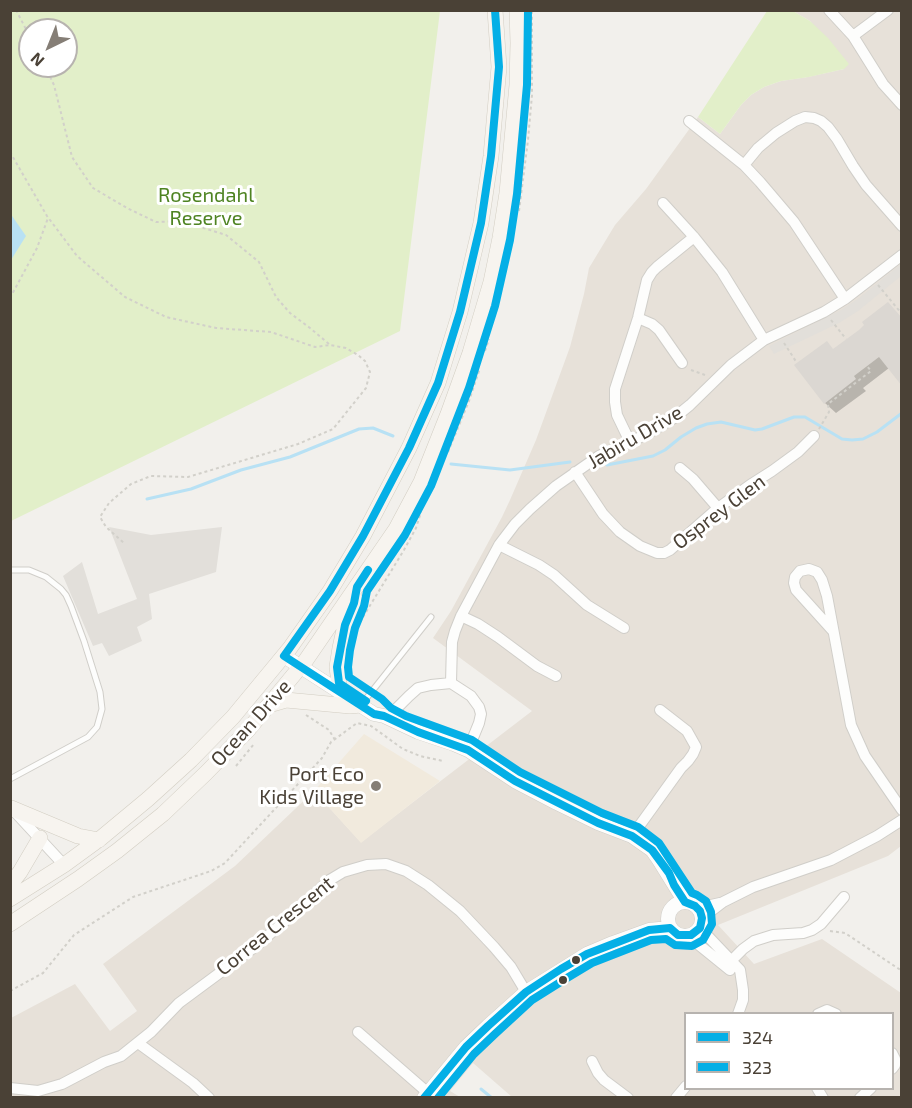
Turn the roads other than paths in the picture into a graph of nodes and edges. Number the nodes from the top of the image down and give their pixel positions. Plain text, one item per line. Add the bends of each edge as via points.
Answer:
1 (495, 10) edge
2 (517, 10) edge
3 (829, 10) edge
4 (888, 10) edge
5 (853, 36) junction
6 (902, 105) edge
7 (689, 121) dead end
8 (744, 165) junction
9 (663, 203) dead end
10 (902, 226) edge
11 (694, 237) junction
12 (902, 255) edge
13 (845, 299) junction
14 (638, 318) junction
15 (764, 340) junction
16 (682, 363) road end
17 (814, 436) dead end
18 (630, 442) junction
19 (680, 468) dead end
20 (574, 472) junction
21 (718, 508) junction
22 (499, 545) junction
23 (10, 570) edge
24 (357, 587) junction
25 (461, 616) junction
26 (431, 617) dead end
27 (624, 628) dead end
28 (833, 631) junction
29 (287, 652) junction
30 (304, 663) junction
31 (556, 676) dead end
32 (339, 683) junction
33 (451, 683) junction
34 (363, 702) junction
35 (269, 705) junction
36 (660, 710) dead end
37 (387, 718) junction
38 (468, 750) junction
39 (10, 779) edge
40 (11, 808) edge
41 (902, 810) edge
42 (902, 820) edge
43 (632, 836) junction
44 (40, 838) junction
45 (99, 840) junction
46 (64, 865) junction
47 (78, 879) junction
48 (10, 885) edge
49 (844, 897) dead end
50 (10, 899) edge
51 (692, 912) junction
52 (10, 924) edge
53 (669, 924) junction
54 (688, 936) junction
55 (729, 963) junction
56 (526, 992) junction
57 (739, 1012) edge
58 (358, 1032) dead end
59 (138, 1043) junction
60 (592, 1061) dead end
61 (10, 1088) edge
62 (39, 1094) edge
63 (425, 1095) edge
64 (209, 1098) edge
65 (628, 1098) edge

1 - 29 main road, Ocean Drive via 499,67 490,167 460,312 438,383 363,536
2 - 24 main road, Ocean Drive via 517,85 507,193 485,304 421,482 396,529
3 - 5 street
4 - 5 street
5 - 6 street via 883,84
7 - 8 street
8 - 10 street via 776,133 795,121 814,118 828,127 866,185
8 - 13 street via 794,222
9 - 11 street
11 - 14 street via 651,272
11 - 15 street via 722,272
12 - 13 street, Jabiru Drive
13 - 15 street, Jabiru Drive
14 - 16 street via 659,330
14 - 18 street via 615,389 615,408
15 - 18 street, Jabiru Drive via 744,353 674,418
17 - 21 street, Osprey Glen via 798,452
18 - 20 street, Jabiru Drive
19 - 21 street
20 - 21 street, Osprey Glen via 620,532 657,553 670,550
20 - 22 street, Jabiru Drive via 530,509
22 - 25 street, Jabiru Drive
22 - 27 street via 539,565 586,605
23 - 39 lane via 29,570 46,577 66,595 84,641 102,709 97,727 88,737
24 - 30 main road, Ocean Drive
24 - 32 main road via 340,648
25 - 31 street
25 - 33 street, Jabiru Drive via 452,642
26 - 34 lane
28 - 28 street via 796,590 795,577 800,571 817,572 822,580
28 - 41 street via 858,744
29 - 30 street
29 - 45 main road, Ocean Drive via 191,760
30 - 32 street
30 - 34 street
30 - 35 main road, Ocean Drive
32 - 34 street
33 - 37 street via 418,688
33 - 38 street via 480,707 479,723
34 - 35 main road via 350,706 286,700
34 - 37 street via 374,714
35 - 47 main road, Ocean Drive via 164,814
36 - 43 street via 687,731 696,747
37 - 38 street
38 - 43 street via 546,798
40 - 44 street
40 - 45 main road via 78,836
42 - 51 street via 831,860
43 - 51 street via 656,855
44 - 46 street
44 - 48 main road
45 - 46 main road, Ocean Drive
46 - 47 main road
46 - 50 main road, Ocean Drive
47 - 52 main road, Ocean Drive
49 - 55 street via 813,930 754,941
51 - 53 street via 670,912
51 - 54 street via 694,934
51 - 55 street
53 - 54 street via 678,935
53 - 56 street via 654,926 587,954
54 - 55 street
55 - 57 street via 741,970 743,1000
56 - 59 street, Correa Crescent via 494,947 428,885 386,864 367,865 328,881 256,946 179,1003
56 - 63 street via 466,1047
58 - 63 street
59 - 62 street, Correa Crescent via 121,1056
59 - 64 street
60 - 65 street via 604,1080
61 - 62 street

